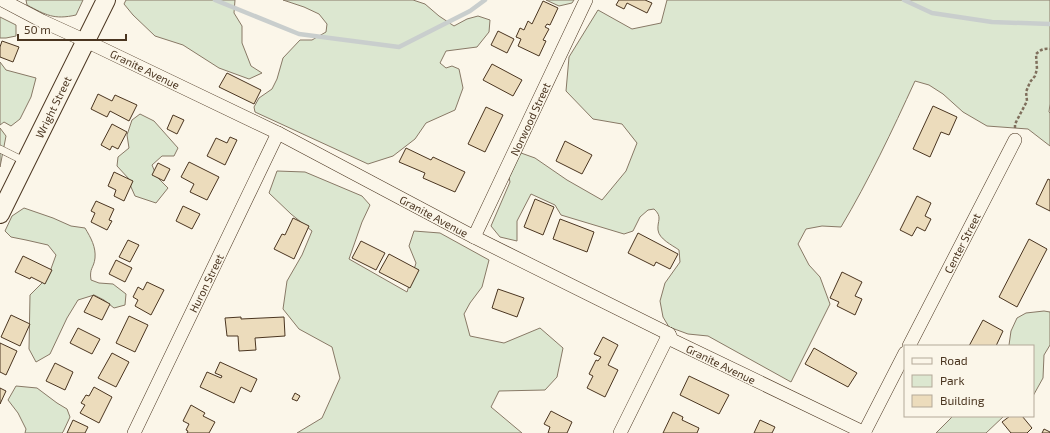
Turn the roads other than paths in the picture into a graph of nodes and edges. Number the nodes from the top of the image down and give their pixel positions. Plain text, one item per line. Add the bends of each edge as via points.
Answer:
1 (2, 0) edge
2 (106, 0) edge
3 (586, 0) edge
4 (86, 41) junction
5 (278, 133) junction
6 (1015, 140) road end
7 (0, 149) edge
8 (26, 162) junction
9 (0, 214) edge
10 (474, 237) junction
11 (669, 334) junction
12 (909, 345) edge
13 (904, 355) edge
14 (134, 433) edge
15 (620, 433) edge
16 (864, 433) edge

1 - 4 street, Granite Avenue
2 - 4 main road, Wright Street
3 - 10 street, Norwood Street
4 - 5 street, Granite Avenue
4 - 8 main road, Wright Street
5 - 10 street, Granite Avenue
5 - 14 street, Huron Street
6 - 12 street, Center Street
7 - 8 lane
8 - 9 main road, Wright Street
10 - 11 street, Granite Avenue
11 - 15 street
11 - 16 street, Granite Avenue via 672,340
13 - 16 street

